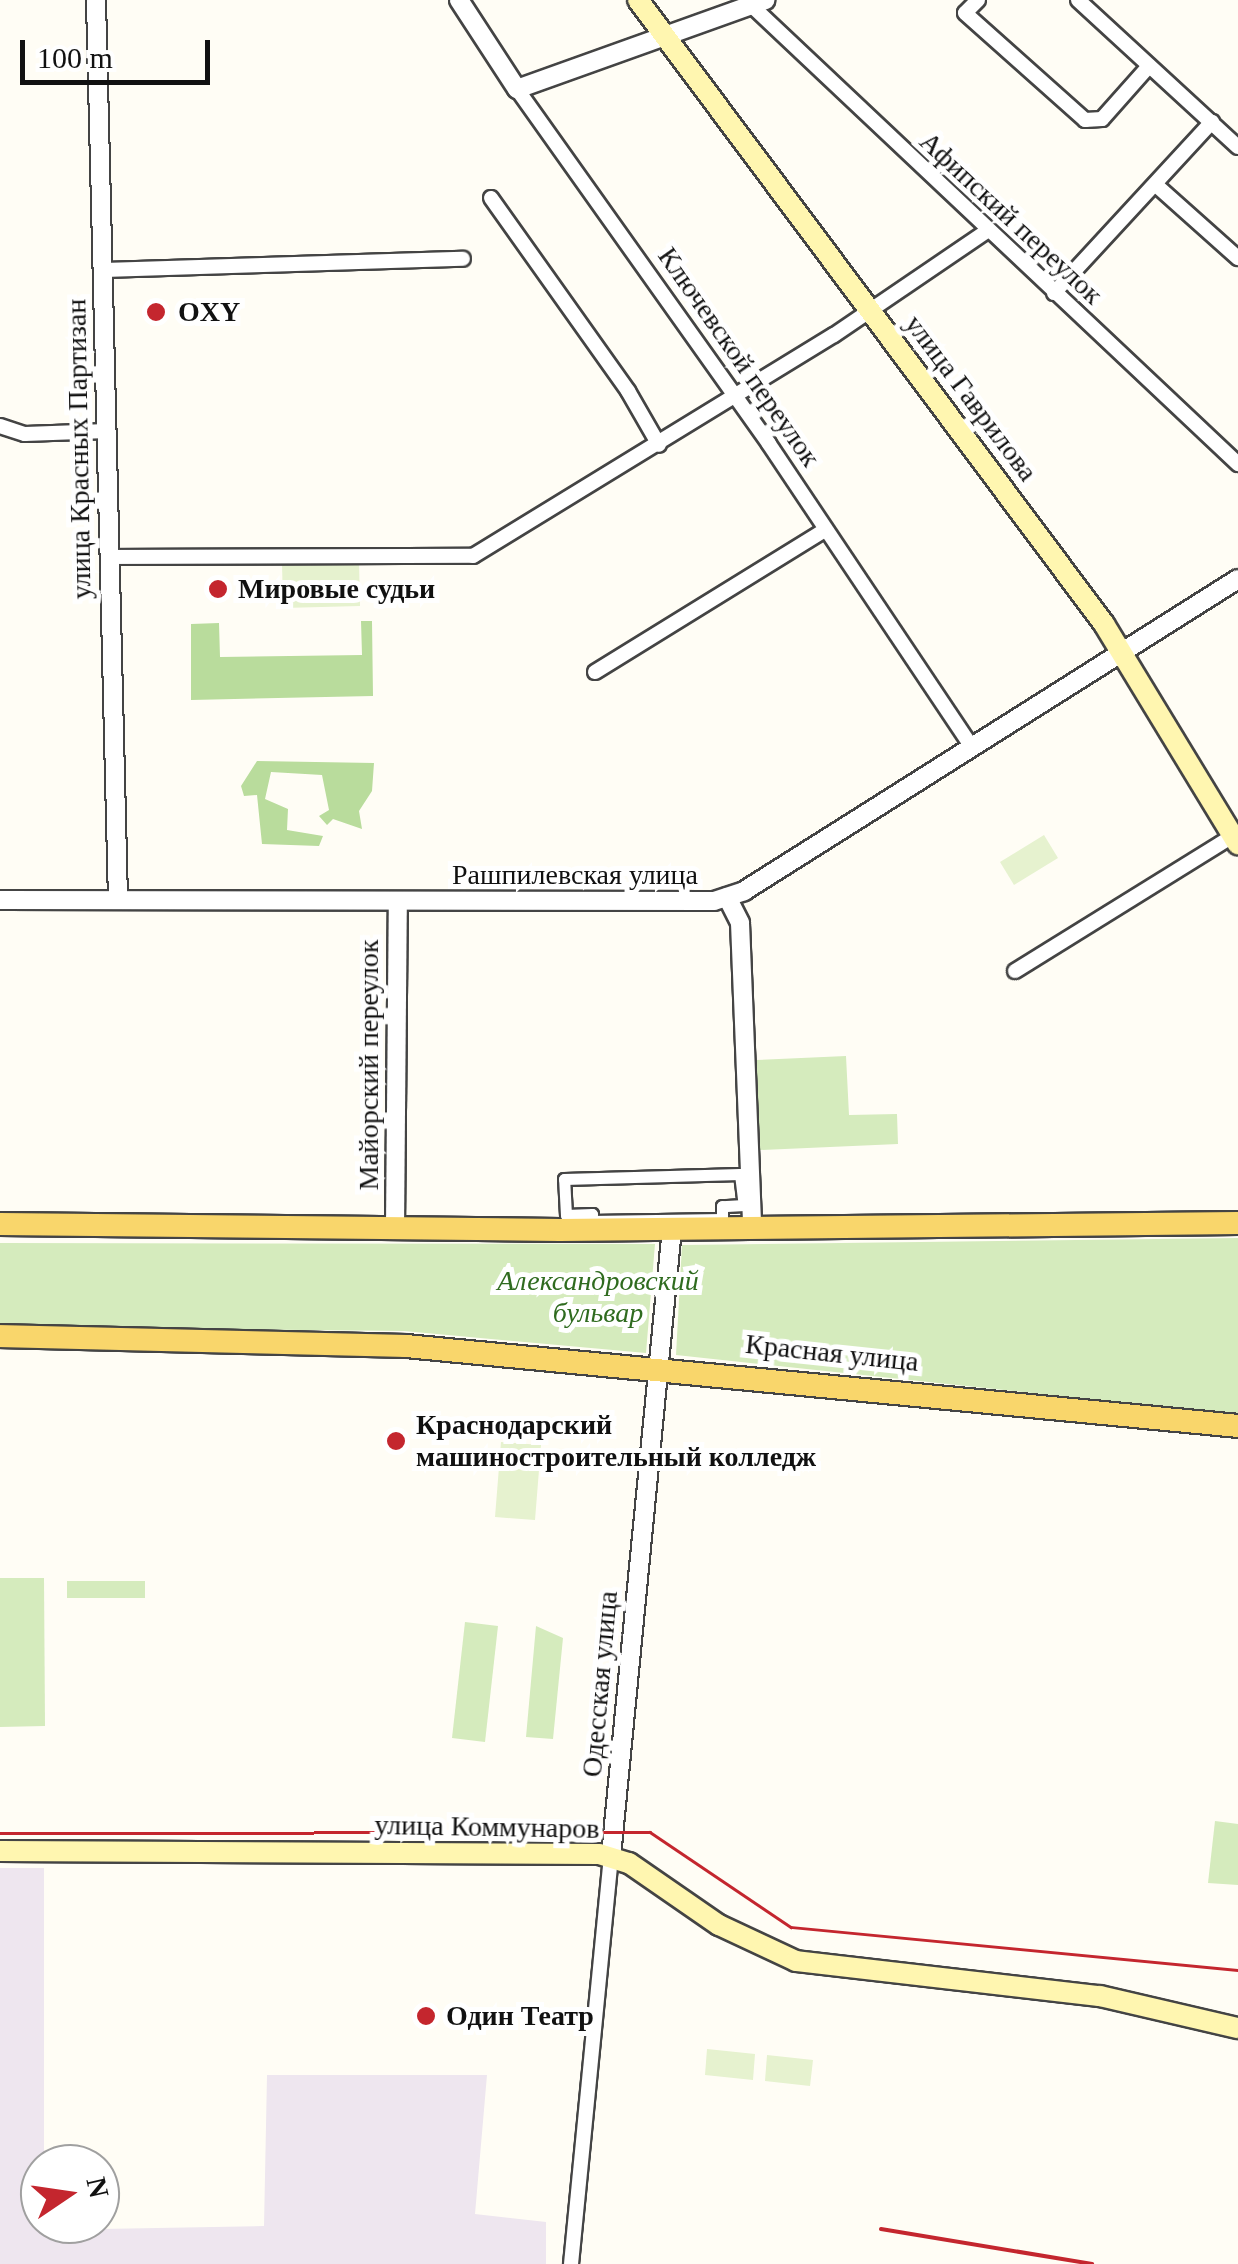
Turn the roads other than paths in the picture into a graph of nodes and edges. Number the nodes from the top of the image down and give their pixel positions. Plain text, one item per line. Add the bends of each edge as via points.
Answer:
1 (96, 0) edge
2 (459, 0) edge
3 (638, 0) edge
4 (978, 0) edge
5 (1078, 0) edge
6 (759, 3) edge
7 (668, 40) junction
8 (1148, 66) junction
9 (517, 89) junction
10 (1212, 122) junction
11 (1238, 147) edge
12 (1156, 184) junction
13 (490, 198) dead end
14 (988, 231) junction
15 (1238, 258) edge
16 (464, 259) dead end
17 (102, 270) junction
18 (1054, 293) junction
19 (872, 311) junction
20 (734, 395) junction
21 (0, 426) edge
22 (106, 431) junction
23 (659, 445) junction
24 (1238, 464) edge
25 (825, 530) junction
26 (110, 557) junction
27 (1238, 579) edge
28 (1122, 653) junction
29 (595, 672) dead end
30 (972, 747) junction
31 (1236, 840) edge
32 (727, 897) junction
33 (118, 898) junction
34 (0, 900) edge
35 (398, 903) junction
36 (1014, 970) dead end
37 (740, 1174) joint
38 (1238, 1223) edge
39 (0, 1224) edge
40 (394, 1226) junction
41 (752, 1227) junction
42 (672, 1228) junction
43 (0, 1336) edge
44 (658, 1366) junction
45 (1238, 1426) edge
46 (0, 1851) edge
47 (611, 1856) junction
48 (1238, 2028) edge
49 (571, 2264) edge

1 - 17 street, улица Красных Партизан
2 - 9 street, Ключевской переулок
3 - 7 main road, улица Гаврилова
4 - 8 street via 965,13 1085,120 1102,119
5 - 8 street
6 - 7 street
6 - 14 street, Афипский переулок
7 - 9 street
7 - 19 main road, улица Гаврилова
8 - 10 street
9 - 20 street, Ключевской переулок
10 - 11 street
10 - 12 street
12 - 15 street
12 - 18 street
13 - 23 street
14 - 18 street, Афипский переулок
14 - 19 street
16 - 17 street
17 - 22 street, улица Красных Партизан
18 - 24 street, Афипский переулок
19 - 20 street
19 - 28 main road, улица Гаврилова
20 - 23 street
20 - 25 street, Ключевской переулок
21 - 22 street via 25,434
22 - 26 street, улица Красных Партизан
23 - 26 street via 473,556
25 - 29 street
25 - 30 street, Ключевской переулок
26 - 33 street, улица Красных Партизан
27 - 28 street, Рашпилевская улица
28 - 30 street, Рашпилевская улица
28 - 31 main road, улица Гаврилова
30 - 32 street, Рашпилевская улица
31 - 36 street
32 - 35 street, Рашпилевская улица via 675,904
32 - 41 street via 740,923
33 - 34 street, Рашпилевская улица
33 - 35 street, Рашпилевская улица
35 - 40 street, Майорский переулок
37 - 37 street via 564,1179 566,1215 592,1214 592,1221 722,1219 722,1206 744,1205
38 - 41 main road
39 - 40 main road
40 - 42 main road
41 - 42 main road
42 - 44 street, Одесская улица
43 - 44 main road, Красная улица via 406,1346
44 - 45 main road, Красная улица
44 - 47 street, Одесская улица
46 - 47 main road, улица Коммунаров
47 - 48 main road, улица Коммунаров via 719,1926 796,1961 1100,1996
47 - 49 street, Одесская улица

